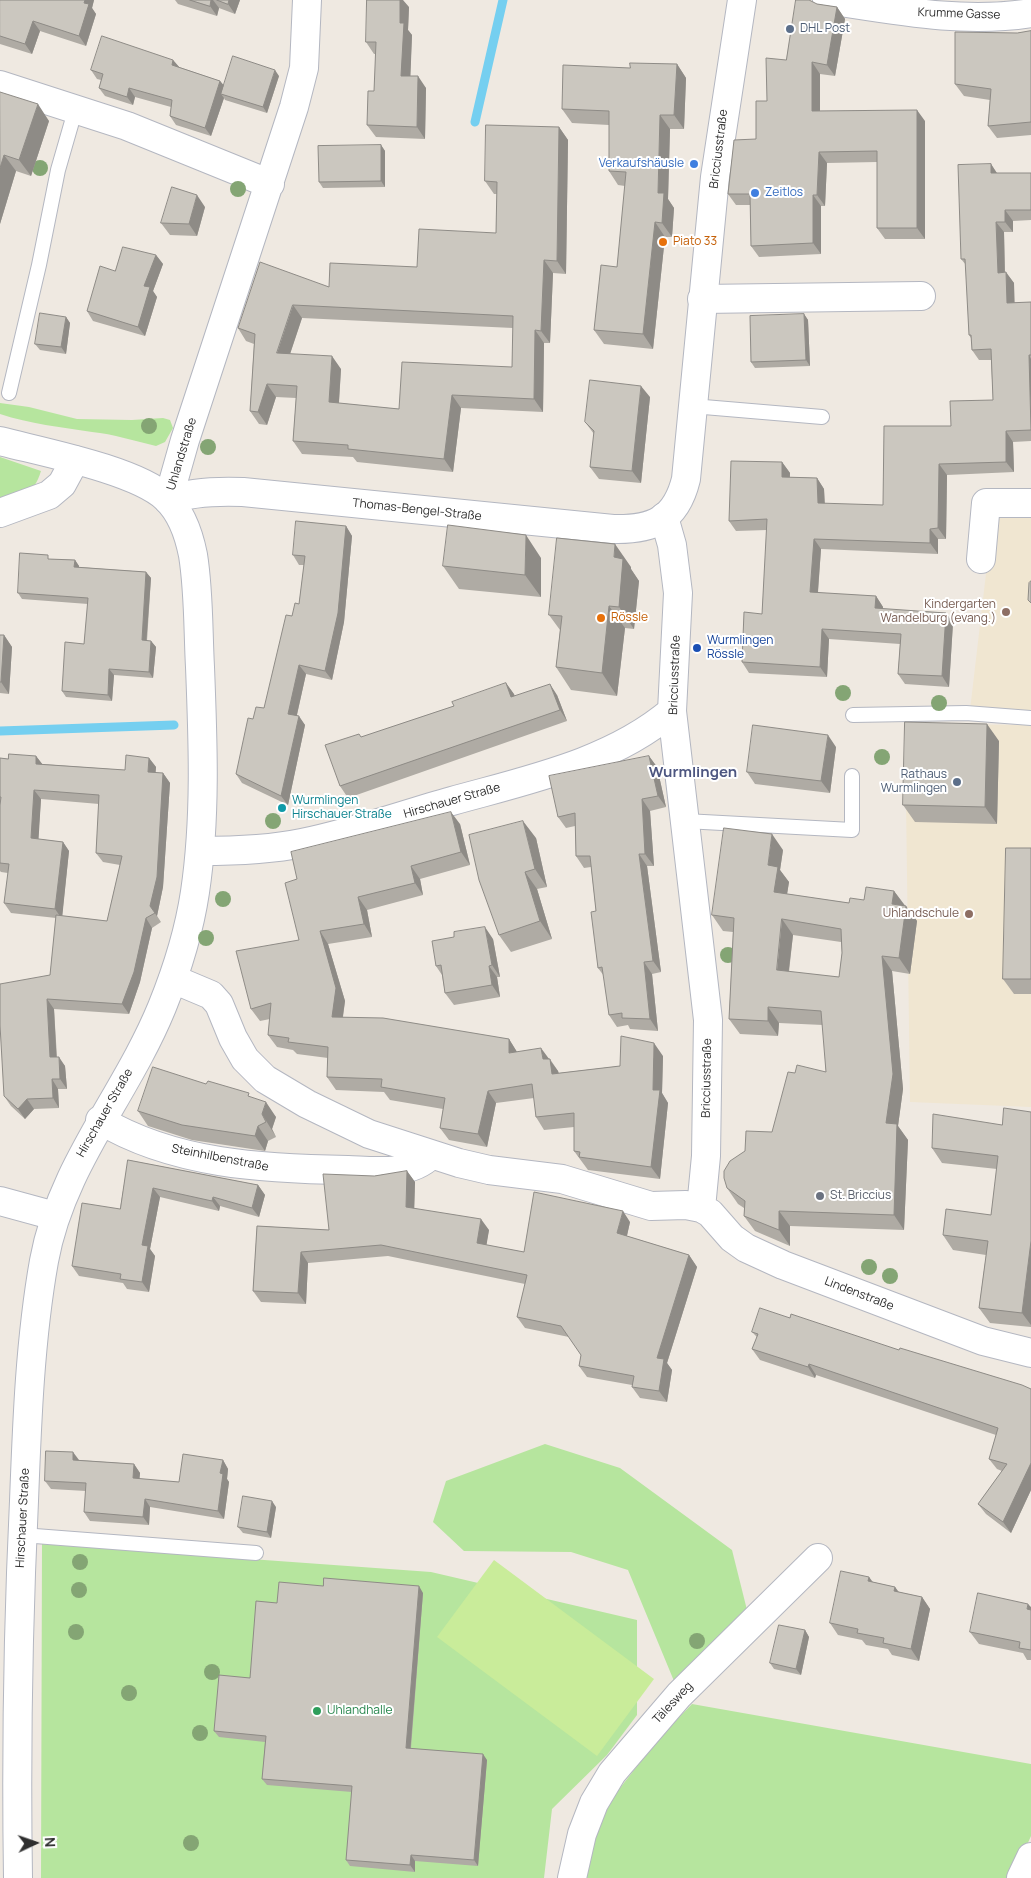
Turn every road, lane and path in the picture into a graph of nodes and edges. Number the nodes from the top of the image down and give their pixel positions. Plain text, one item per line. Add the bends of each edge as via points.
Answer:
1 (307, 0) edge
2 (742, 0) edge
3 (827, 0) edge
4 (1031, 13) edge
5 (0, 85) edge
6 (75, 110) junction
7 (270, 184) junction
8 (921, 296) dead end
9 (702, 299) junction
10 (9, 392) dead end
11 (692, 406) junction
12 (822, 417) dead end
13 (0, 441) edge
14 (75, 460) junction
15 (168, 500) junction
16 (1031, 503) edge
17 (0, 513) edge
18 (664, 517) junction
19 (981, 560) dead end
20 (672, 711) junction
21 (853, 715) dead end
22 (1031, 718) edge
23 (852, 776) dead end
24 (685, 821) junction
25 (200, 851) junction
26 (173, 979) junction
27 (100, 1120) junction
28 (431, 1155) junction
29 (0, 1201) edge
30 (701, 1208) junction
31 (55, 1216) junction
32 (1031, 1353) edge
33 (22, 1535) junction
34 (256, 1553) dead end
35 (818, 1558) dead end
36 (1031, 1856) edge
37 (18, 1878) edge
38 (572, 1878) edge
39 (1021, 1878) edge

1 - 7 street, Uhlandstraße via 304,68
2 - 9 street, Bricciusstraße via 718,154
3 - 4 street, Krumme Gasse via 935,15
5 - 6 street
6 - 7 street via 127,126
6 - 10 lane via 58,170
7 - 15 street, Uhlandstraße
8 - 9 street
9 - 11 street, Bricciusstraße
11 - 12 lane
11 - 18 street, Bricciusstraße via 682,495
13 - 14 street
14 - 15 street via 137,480
14 - 17 street via 62,484 49,495
15 - 18 street, Thomas-Bengel-Straße via 234,492 612,529 641,529
15 - 25 street, Uhlandstraße via 187,532 195,574 202,746
16 - 19 street via 986,503
18 - 20 street, Bricciusstraße via 672,546 678,592
20 - 24 street, Bricciusstraße
20 - 25 street, Hirschauer Straße via 657,724 618,746 556,771 302,843
21 - 22 lane via 966,713
23 - 24 lane via 852,830
24 - 30 street, Bricciusstraße via 708,1020 706,1156
25 - 26 street, Hirschauer Straße via 187,932
26 - 27 street, Hirschauer Straße via 144,1045
26 - 28 street via 211,995 219,1004 241,1053 265,1079 369,1134
27 - 28 street, Steinhilbenstraße via 154,1145 263,1168 386,1171 422,1164
27 - 31 street, Hirschauer Straße via 73,1170
28 - 30 street via 490,1170 562,1179 651,1206
29 - 31 street
30 - 32 street, Lindenstraße via 746,1248 777,1262 983,1341
31 - 33 street, Hirschauer Straße via 44,1262 34,1336
33 - 34 lane
33 - 37 street, Hirschauer Straße
35 - 38 street, Tälesweg via 680,1694 612,1773 594,1803 582,1834
36 - 39 street

